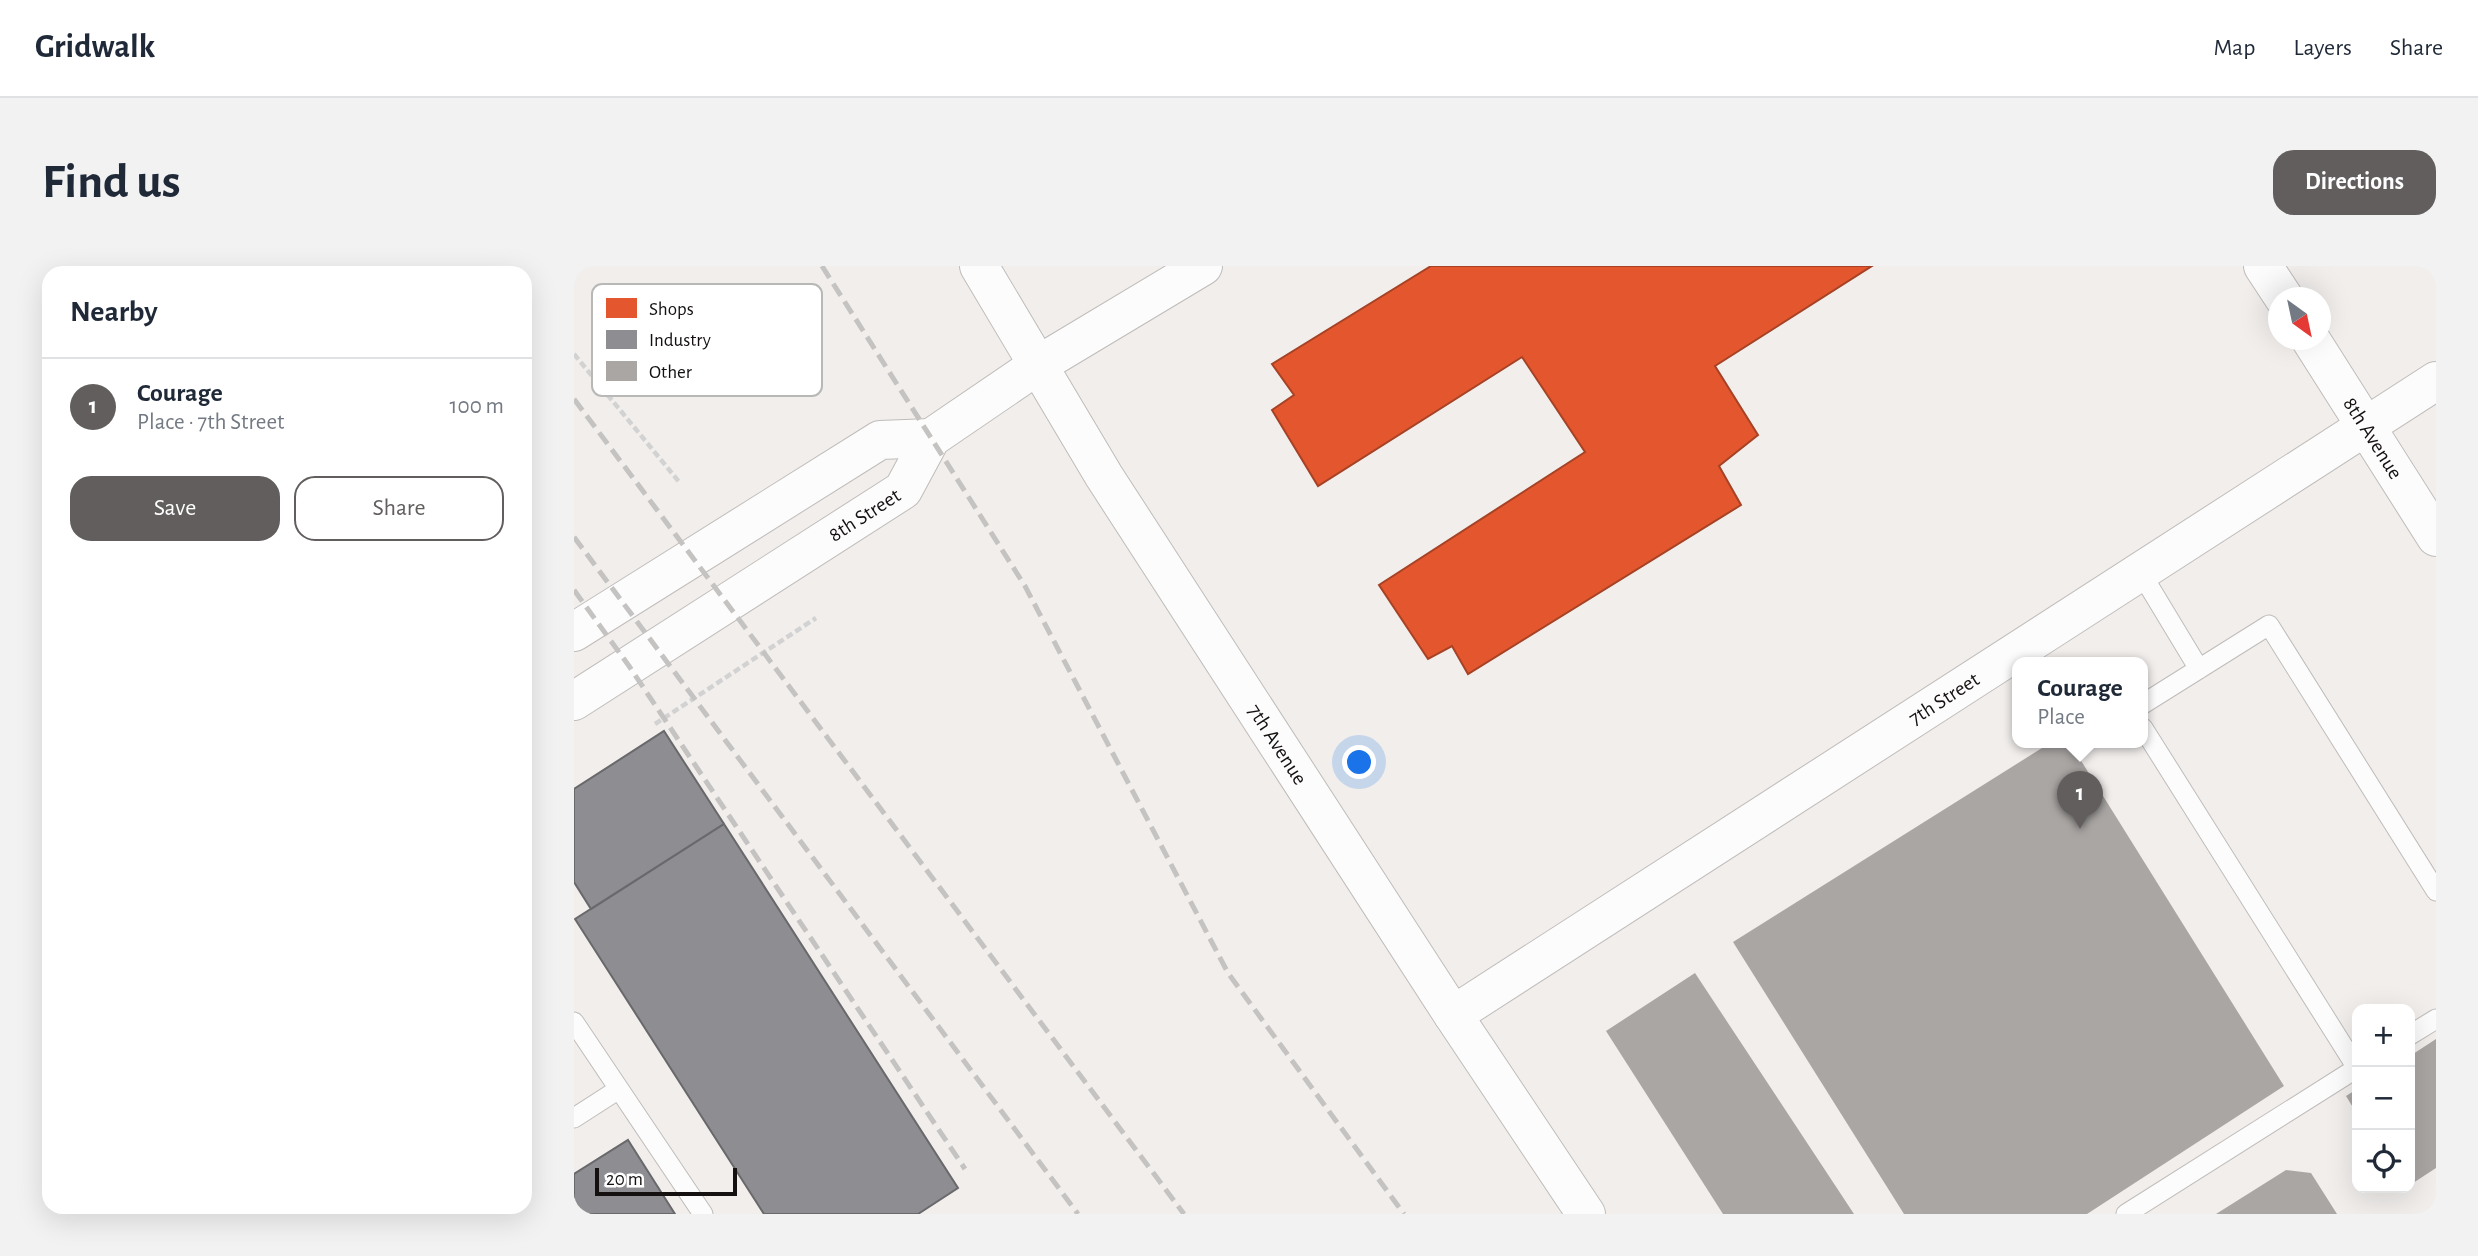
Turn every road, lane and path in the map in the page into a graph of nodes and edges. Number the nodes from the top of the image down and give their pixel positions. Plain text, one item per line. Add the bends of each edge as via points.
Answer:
1 (979, 266) edge
2 (1203, 266) edge
3 (2263, 266) edge
4 (2277, 287) edge
5 (2317, 350) edge
6 (574, 354) edge
7 (1038, 365) junction
8 (592, 376) edge
9 (2436, 381) edge
10 (608, 396) edge
11 (2366, 426) junction
12 (931, 438) junction
13 (680, 484) dead end
14 (2436, 537) edge
15 (2141, 573) junction
16 (816, 618) dead end
17 (574, 632) edge
18 (2199, 668) junction
19 (574, 701) edge
20 (2148, 701) edge
21 (655, 724) dead end
22 (2148, 736) edge
23 (2436, 891) edge
24 (1453, 1015) junction
25 (2436, 1019) edge
26 (574, 1022) edge
27 (2415, 1032) edge
28 (2356, 1067) edge
29 (2352, 1071) edge
30 (619, 1090) junction
31 (574, 1118) edge
32 (703, 1214) edge
33 (1587, 1214) edge
34 (2126, 1214) edge

1 - 7 street, 7th Avenue
2 - 7 street, 8th Street
3 - 4 street
5 - 11 street, 8th Avenue
6 - 8 path
7 - 12 street, 8th Street
7 - 24 street, 7th Avenue via 1104,476
9 - 11 street, 7th Street
10 - 13 path
11 - 14 street, 8th Avenue
11 - 15 street, 7th Street
12 - 17 street via 880,440
12 - 19 street, 8th Street via 903,490
15 - 18 lane
15 - 24 street, 7th Street
16 - 21 path
18 - 20 lane
18 - 23 lane via 2269,625
22 - 28 lane
24 - 33 street, 7th Avenue
25 - 27 lane
26 - 30 lane
29 - 34 lane
30 - 31 lane
30 - 32 lane

